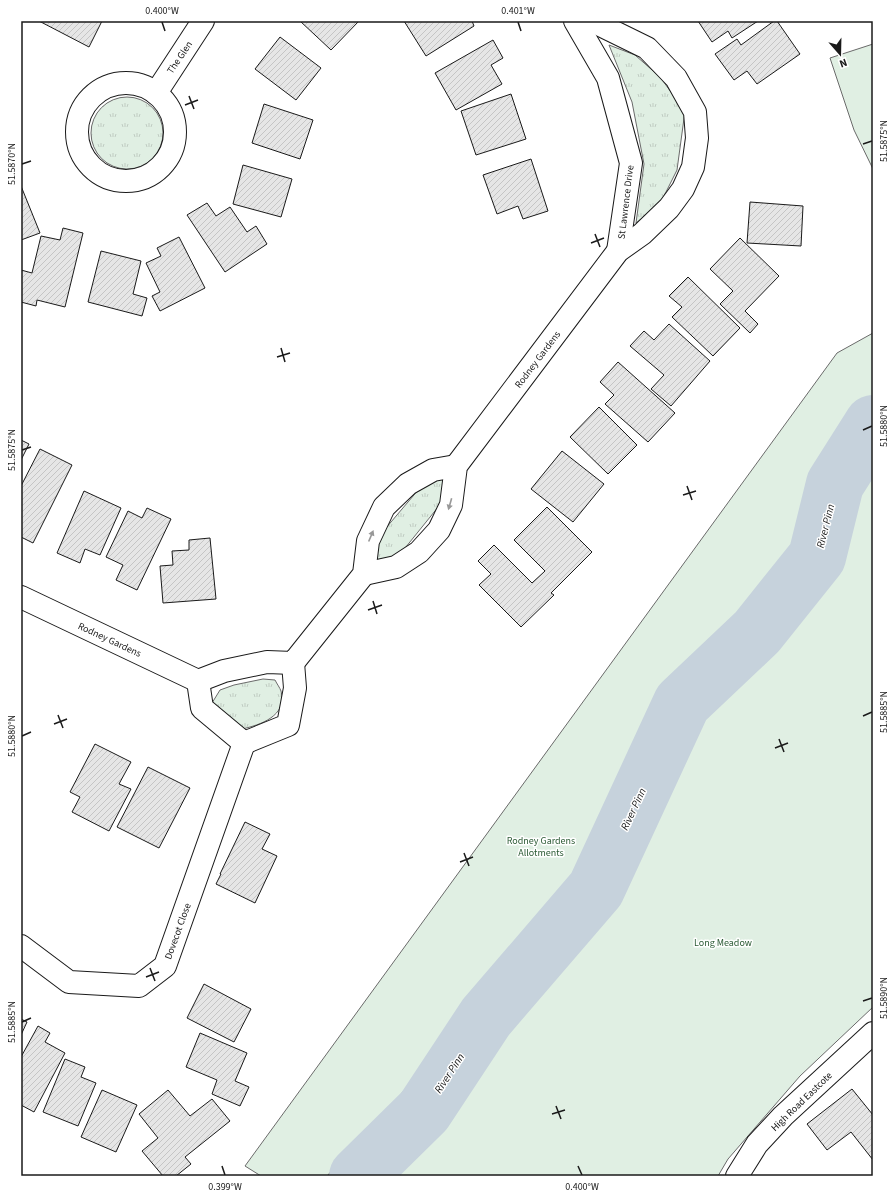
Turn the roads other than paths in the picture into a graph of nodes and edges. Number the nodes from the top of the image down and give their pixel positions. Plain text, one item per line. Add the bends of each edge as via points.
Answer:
1 (203, 21) edge
2 (575, 21) edge
3 (592, 21) edge
4 (156, 93) junction
5 (618, 251) junction
6 (456, 466) junction
7 (364, 574) junction
8 (21, 597) edge
9 (293, 663) junction
10 (198, 681) junction
11 (244, 743) junction
12 (21, 946) edge
13 (873, 1033) edge
14 (737, 1176) edge

1 - 4 street, The Glen
2 - 5 street, St Lawrence Drive via 608,78 631,163
3 - 5 street, St Lawrence Drive via 647,48 676,78 695,112 697,138 693,166 683,189 670,208 642,234
4 - 4 street via 141,85 126,83 110,86 96,94 85,105 79,120 77,136 81,151 90,165 102,176 118,181 134,181 150,176 163,165 172,152 176,136 174,119 167,104
5 - 6 street, Rodney Gardens
7 -> 6 street via 368,541 384,507 408,484 433,470
6 -> 7 street, Rodney Gardens via 450,505 439,530 419,552 396,567
7 - 9 street
8 - 10 street, Rodney Gardens
9 - 10 street via 266,662 224,671
9 - 11 street via 295,688 288,725
10 - 11 street via 202,708
11 - 12 street, Dovecot Close via 165,966 140,986 69,982
13 - 14 street, High Road Eastcote via 783,1116 757,1144

